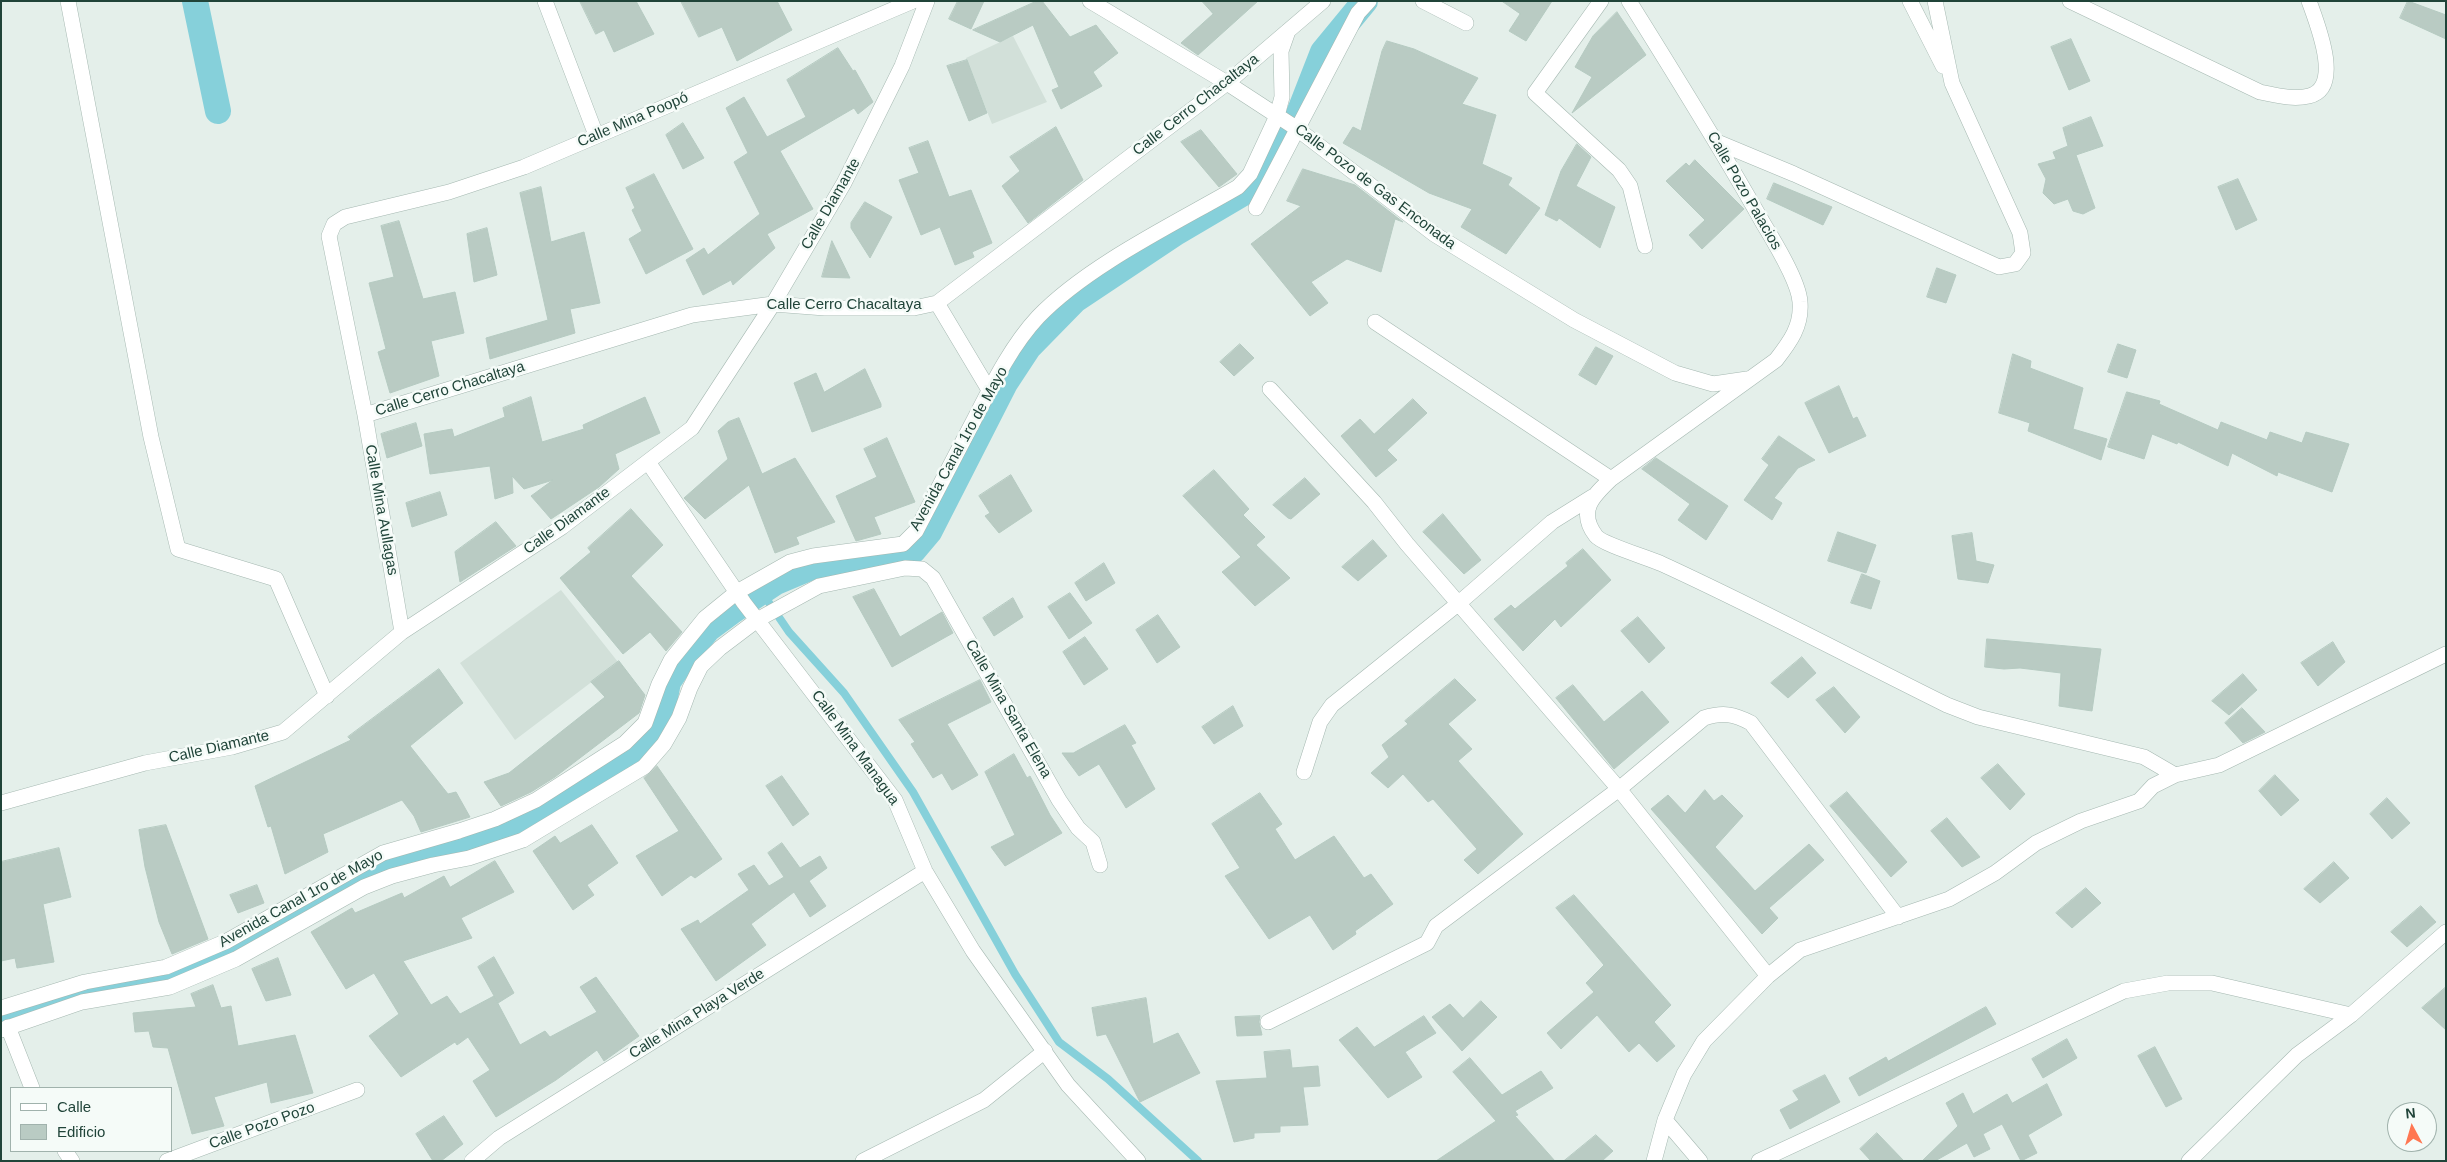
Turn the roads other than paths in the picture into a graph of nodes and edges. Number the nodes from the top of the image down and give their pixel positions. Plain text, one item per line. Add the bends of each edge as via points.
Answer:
1 (68, 1) edge
2 (545, 1) edge
3 (913, 1) edge
4 (927, 1) edge
5 (1090, 1) edge
6 (1324, 1) edge
7 (1369, 1) edge
8 (1423, 1) edge
9 (1601, 1) edge
10 (1629, 1) edge
11 (1910, 1) edge
12 (1935, 1) edge
13 (2070, 1) edge
14 (2309, 1) edge
15 (1466, 23) dead end
16 (1288, 31) junction
17 (1227, 83) junction
18 (1952, 83) junction
19 (1277, 116) junction
20 (1296, 128) junction
21 (596, 135) junction
22 (1717, 142) junction
23 (1256, 208) dead end
24 (345, 218) joint
25 (1645, 246) dead end
26 (937, 303) junction
27 (773, 304) junction
28 (1375, 322) dead end
29 (1750, 379) junction
30 (1270, 389) dead end
31 (989, 390) junction
32 (365, 415) junction
33 (648, 462) junction
34 (1611, 479) junction
35 (1592, 497) junction
36 (905, 568) joint
37 (737, 592) junction
38 (1459, 603) junction
39 (758, 620) junction
40 (402, 632) junction
41 (2446, 654) edge
42 (327, 696) junction
43 (1304, 772) dead end
44 (2175, 775) junction
45 (1618, 789) junction
46 (1, 803) edge
47 (1100, 865) dead end
48 (924, 871) junction
49 (1898, 917) junction
50 (2446, 932) edge
51 (1768, 976) junction
52 (1, 1008) edge
53 (2351, 1016) junction
54 (1268, 1022) dead end
55 (5, 1029) edge
56 (1045, 1051) junction
57 (32, 1087) edge
58 (357, 1090) dead end
59 (1665, 1120) junction
60 (167, 1161) edge
61 (472, 1161) edge
62 (863, 1161) edge
63 (1138, 1161) edge
64 (1654, 1161) edge
65 (1700, 1161) edge
66 (1759, 1161) edge
67 (2189, 1161) edge

1 - 42 street via 150,437 178,549 276,579
2 - 21 street
3 - 21 street, Calle Mina Poopó
4 - 27 street, Calle Diamante via 902,66 870,134
5 - 17 street, Calle Pozo de Gas Enconada
6 - 16 street, Calle Cerro Chacaltaya
7 - 20 street via 1358,13
8 - 15 street
9 - 25 street via 1534,93 1619,170 1630,186
10 - 22 street, Calle Pozo Palacios
11 - 18 street
12 - 18 street
13 - 14 street via 2260,92 2288,98 2312,96 2324,85 2327,66 2323,43
16 - 17 street, Calle Cerro Chacaltaya
16 - 19 street, Avenida Canal 1ro de Mayo via 1281,51 1282,97
17 - 19 street, Calle Pozo de Gas Enconada
17 - 26 street, Calle Cerro Chacaltaya
18 - 22 street via 2020,233 2022,253 2015,264 1999,267
19 - 20 street, Calle Pozo de Gas Enconada
19 - 31 street, Avenida Canal 1ro de Mayo via 1250,174 1238,186 1121,255 1066,292 1038,318 1016,346
20 - 23 street
20 - 29 street, Calle Pozo de Gas Enconada via 1434,234 1582,324 1675,373 1713,384
21 - 24 street, Calle Mina Poopó via 524,167 449,192
22 - 29 street, Calle Pozo Palacios via 1792,277 1800,300 1799,325 1790,342 1776,360
24 - 32 street, Calle Mina Aullagas via 334,224 329,236
26 - 27 street, Calle Cerro Chacaltaya via 914,308 825,308
26 - 31 street
27 - 32 street, Calle Cerro Chacaltaya via 692,315
27 - 33 street, Calle Diamante via 692,428
28 - 34 street
29 - 34 street, Calle Pozo Palacios
30 - 38 street via 1374,502
31 - 37 street, Avenida Canal 1ro de Mayo via 916,531 903,544 790,562
32 - 40 street, Calle Mina Aullagas
33 - 37 street, Calle Mina Managua
33 - 40 street, Calle Diamante via 562,527
34 - 35 street, Calle Pozo Palacios
35 - 38 street, Calle Pozo Palacios via 1552,522
35 - 44 street via 1587,511 1589,526 1597,538 1661,563 1947,705 1978,717 2144,757
36 - 39 street, Avenida Canal 1ro de Mayo via 819,586
36 - 47 street, Calle Mina Santa Elena via 922,569 933,578 1059,800 1078,828 1093,842
37 - 39 street, Calle Mina Managua
37 - 52 street, Avenida Canal 1ro de Mayo via 705,618 671,660 645,723 625,743 536,800 495,819 383,853 227,941 166,967 85,982
38 - 43 street, Calle Pozo Palacios via 1332,705 1320,722
38 - 45 street
39 - 48 street, Calle Mina Managua via 895,800
39 - 55 street, Avenida Canal 1ro de Mayo via 702,666 679,718 664,744 644,767 523,840 469,858 392,876 364,887 236,958 170,987 82,1002
40 - 42 street, Calle Diamante
41 - 44 street via 2220,765
42 - 46 street, Calle Diamante via 283,732 232,747 145,764
44 - 49 street via 2153,786 2139,801 2082,821 2036,843 1995,873 1949,899
45 - 49 street via 1704,718 1719,713 1735,714 1751,723
45 - 51 street
45 - 54 street via 1436,926 1427,943
48 - 56 street, Calle Mina Managua via 973,951
48 - 61 street, Calle Mina Playa Verde via 499,1138
49 - 51 street via 1800,950
50 - 53 street
51 - 59 street via 1704,1042 1684,1074
53 - 66 street via 2212,983 2168,983 2124,991
53 - 67 street via 2297,1055
55 - 57 street
56 - 62 street via 984,1100
56 - 63 street, Calle Mina Managua via 1068,1085
58 - 60 street, Calle Pozo Pozo
59 - 64 street
59 - 65 street

